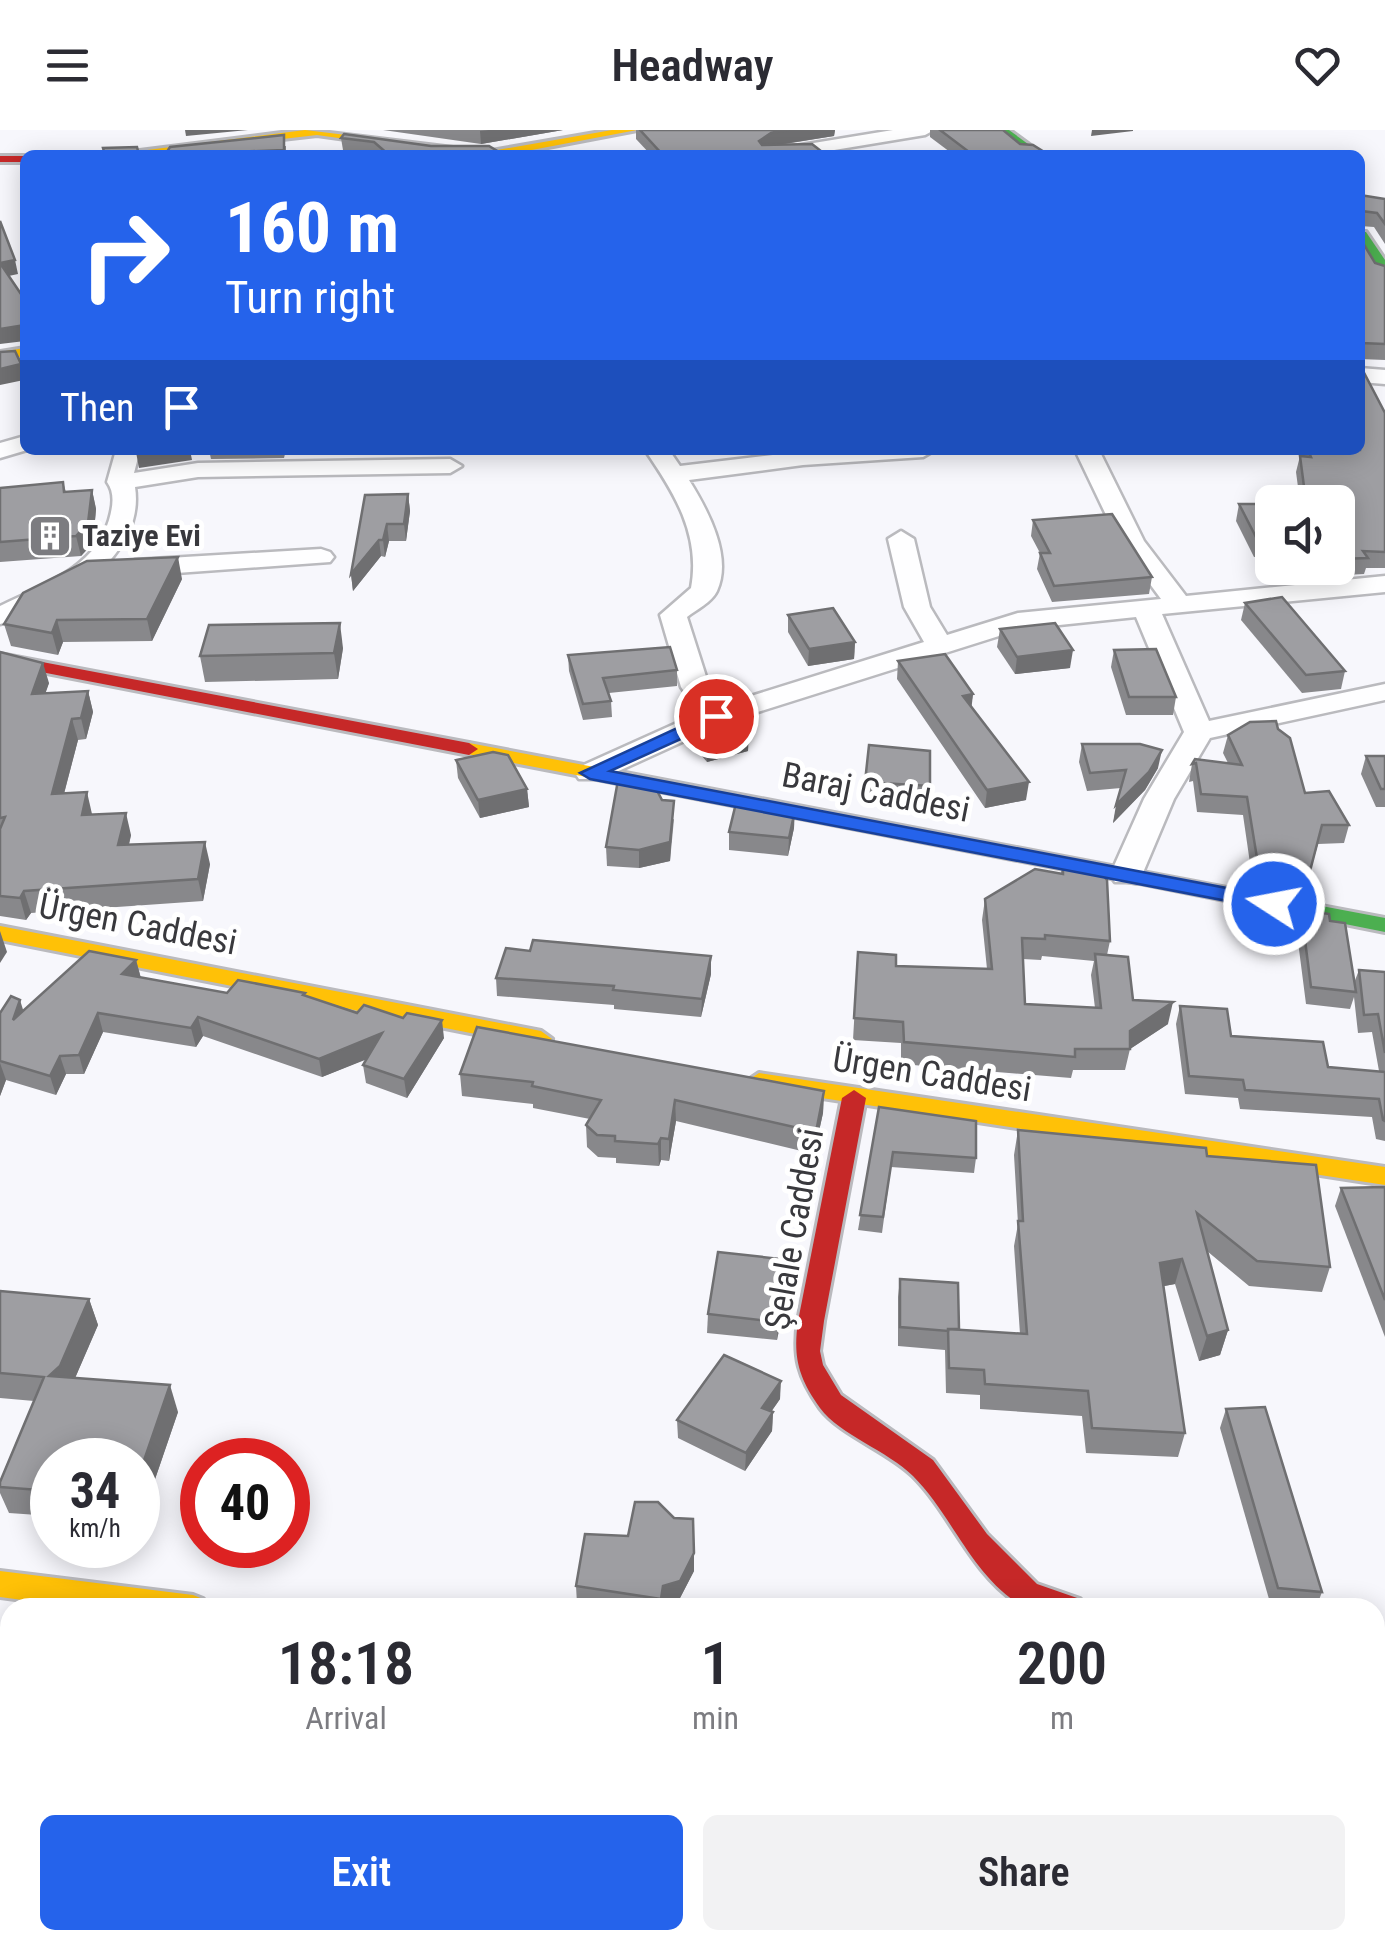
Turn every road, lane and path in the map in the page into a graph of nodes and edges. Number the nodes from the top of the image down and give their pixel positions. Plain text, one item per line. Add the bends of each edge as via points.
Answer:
1 (631, 130) edge
2 (925, 130) edge
3 (1002, 130) edge
4 (316, 131) edge
5 (170, 150) edge
6 (441, 150) edge
7 (531, 150) edge
8 (802, 150) edge
9 (1030, 150) edge
10 (1369, 236) edge
11 (1385, 270) edge
12 (127, 455) edge
13 (661, 455) edge
14 (847, 455) edge
15 (1089, 455) edge
16 (450, 466) dead end
17 (676, 474) junction
18 (119, 482) junction
19 (901, 539) dead end
20 (321, 557) dead end
21 (89, 570) junction
22 (1385, 584) edge
23 (1180, 606) junction
24 (1146, 609) junction
25 (0, 616) edge
26 (938, 643) junction
27 (0, 658) edge
28 (1385, 692) edge
29 (716, 716) junction
30 (1199, 732) junction
31 (590, 773) junction
32 (1126, 875) junction
33 (1385, 926) edge
34 (0, 933) edge
35 (560, 1043) edge
36 (736, 1076) edge
37 (854, 1098) junction
38 (1385, 1176) edge
39 (0, 1584) edge
40 (100, 1598) edge
41 (1024, 1598) edge

1 - 7 street
2 - 8 street
3 - 9 street
4 - 5 street
4 - 6 street
10 - 11 street
12 - 18 street
13 - 17 street
14 - 17 street
15 - 23 street via 1132,542
16 - 18 street via 198,470
17 - 29 street via 705,538 707,579 700,598 673,615 695,687
18 - 21 street via 125,506 119,530
19 - 26 street via 917,607
20 - 21 street
21 - 25 street
22 - 23 street
23 - 24 street
24 - 26 street via 1018,621
24 - 30 street
26 - 29 street
27 - 31 street, Baraj Caddesi
28 - 30 street
29 - 31 street
30 - 32 street
31 - 32 street, Baraj Caddesi
32 - 33 street, Baraj Caddesi
34 - 35 street, Ürgen Caddesi
36 - 37 street, Ürgen Caddesi
37 - 38 street, Ürgen Caddesi
37 - 41 street, Şelale Caddesi via 811,1321 810,1366 831,1403 923,1468
39 - 40 street

